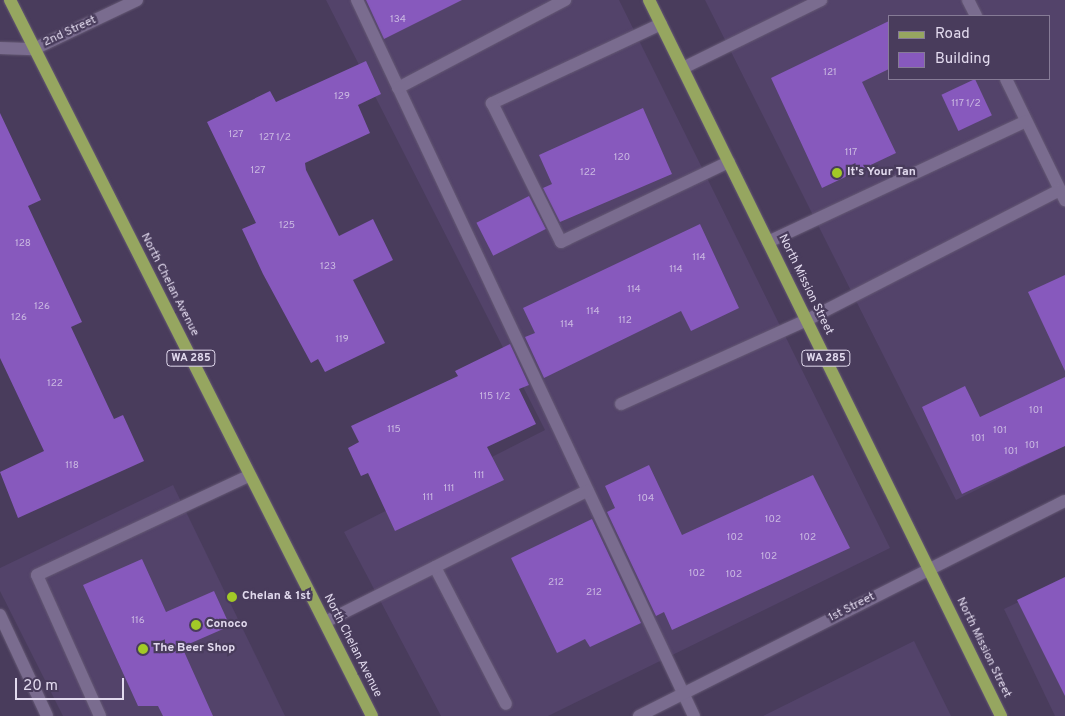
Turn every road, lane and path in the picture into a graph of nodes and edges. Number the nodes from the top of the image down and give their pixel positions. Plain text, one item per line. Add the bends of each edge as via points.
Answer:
1 (10, 0) edge
2 (137, 0) edge
3 (357, 0) edge
4 (565, 0) edge
5 (649, 0) edge
6 (821, 0) edge
7 (968, 0) edge
8 (976, 15) edge
9 (661, 24) junction
10 (0, 48) edge
11 (34, 48) junction
12 (683, 68) junction
13 (1006, 80) edge
14 (398, 88) junction
15 (1026, 121) junction
16 (729, 162) junction
17 (1063, 195) edge
18 (768, 242) junction
19 (807, 320) junction
20 (621, 404) dead end
21 (250, 475) junction
22 (587, 491) junction
23 (1065, 501) edge
24 (435, 568) junction
25 (930, 569) junction
26 (0, 615) edge
27 (325, 622) junction
28 (683, 694) junction
29 (506, 704) dead end
30 (47, 716) edge
31 (100, 716) edge
32 (372, 716) edge
33 (639, 716) edge
34 (694, 716) edge
35 (1002, 716) edge

1 - 11 main road, North Chelan Avenue / WA 285
2 - 11 street, 2nd Street
3 - 14 street
4 - 14 street
5 - 9 main road, North Mission Street / WA 285
6 - 12 street
7 - 8 street
9 - 12 main road, North Mission Street / WA 285
9 - 16 street via 492,104 561,242
10 - 11 street, 2nd Street
11 - 21 main road, North Chelan Avenue / WA 285
12 - 16 main road, North Mission Street / WA 285
13 - 15 street
14 - 22 street
15 - 17 street
15 - 18 street
16 - 18 main road, North Mission Street / WA 285
17 - 19 street
18 - 19 main road, North Mission Street / WA 285
19 - 20 street
19 - 25 main road, North Mission Street / WA 285
21 - 27 main road, North Chelan Avenue / WA 285
21 - 31 street via 37,575
22 - 24 street
22 - 28 street
23 - 25 street, 1st Street
24 - 27 street
24 - 29 street
25 - 28 street, 1st Street
25 - 35 main road, North Mission Street / WA 285
26 - 30 street
27 - 32 main road, North Chelan Avenue / WA 285
28 - 33 street, 1st Street
28 - 34 street

